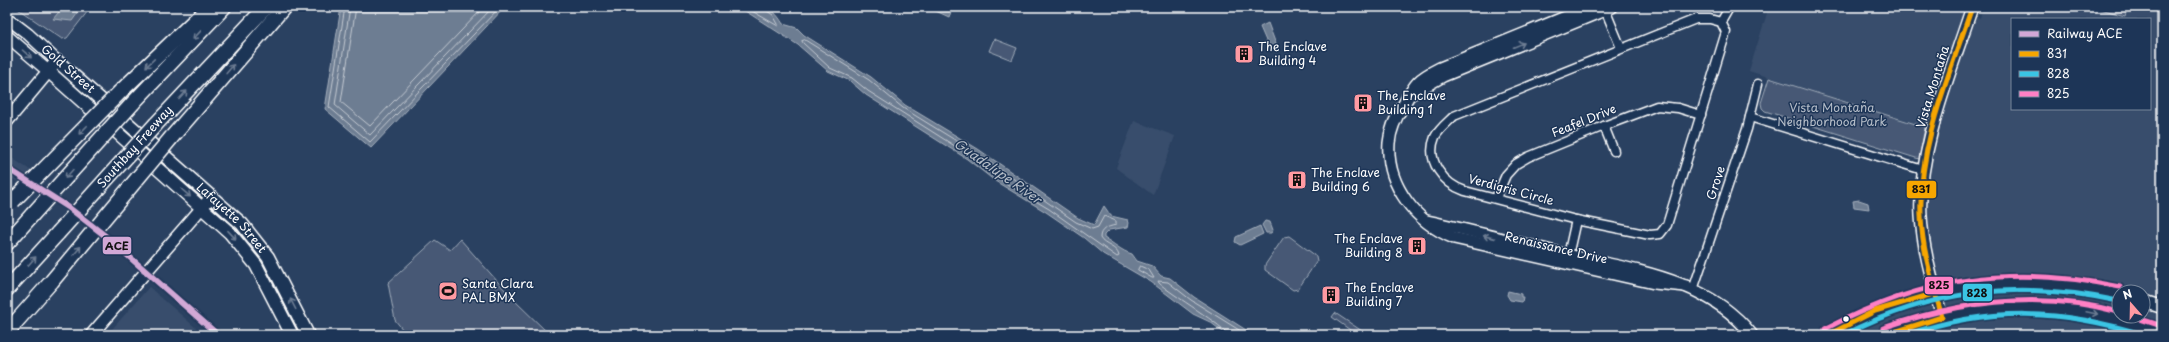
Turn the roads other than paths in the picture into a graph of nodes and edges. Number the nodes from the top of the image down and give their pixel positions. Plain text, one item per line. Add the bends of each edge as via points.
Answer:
1 (209, 7) edge
2 (224, 7) edge
3 (266, 7) edge
4 (284, 7) edge
5 (1590, 7) edge
6 (1972, 7) edge
7 (1607, 8) edge
8 (1729, 8) dead end
9 (7, 18) edge
10 (1721, 22) junction
11 (7, 36) edge
12 (1621, 48) junction
13 (57, 61) junction
14 (48, 71) junction
15 (1758, 84) dead end
16 (1408, 96) junction
17 (1701, 115) junction
18 (1750, 117) junction
19 (7, 121) edge
20 (128, 122) joint
21 (1604, 126) junction
22 (118, 133) joint
23 (1614, 151) dead end
24 (1923, 170) junction
25 (212, 196) junction
26 (1496, 198) junction
27 (10, 204) edge
28 (203, 208) junction
29 (1576, 220) junction
30 (7, 243) edge
31 (1567, 259) junction
32 (1690, 288) junction
33 (7, 289) edge
34 (1936, 292) junction
35 (2111, 292) edge
36 (2151, 304) edge
37 (2162, 307) edge
38 (1942, 317) junction
39 (7, 332) edge
40 (2162, 333) edge
41 (91, 335) edge
42 (292, 335) edge
43 (308, 335) edge
44 (1752, 335) edge
45 (1828, 335) edge
46 (1885, 335) edge

1 -> 27 highway, bridge via 120,92
2 -> 30 highway, bridge via 133,103
33 -> 3 highway, Southbay Freeway, bridge
39 -> 4 highway, bridge
5 - 16 street, Renaissance Drive via 1428,74 1414,84
6 - 24 street, Vista Montaña
7 - 12 street
16 -> 7 street via 1443,76
8 - 10 street
9 - 13 street, Gold Street
10 - 12 street, Verdigris Circle via 1696,19
10 - 17 street, Verdigris Circle via 1726,32
11 -> 14 street, Gold Street
12 - 26 street, Verdigris Circle via 1454,116 1444,125 1435,137 1433,155 1441,176 1453,187
13 - 14 main road
13 - 20 main road, Gold Street
14 - 19 main road
14 - 22 main road, Gold Street
15 - 18 street, Grove
16 - 31 street, Renaissance Drive via 1391,131 1389,143 1393,176 1405,200 1414,211 1426,221
17 - 21 street, Feafel Drive via 1678,108 1657,106
17 - 29 street, Verdigris Circle via 1667,225 1660,234 1650,235
18 - 24 street
18 - 32 street, Grove
20 - 25 main road, Lafayette Street
21 - 23 street
21 - 26 street, Feafel Drive via 1516,164 1506,175
22 -> 28 main road, Lafayette Street
24 - 34 street, Vista Montaña via 1922,231
25 - 28 street
43 -> 25 main road, Lafayette Street via 268,257 242,224
26 - 29 street, Verdigris Circle
28 - 41 street
28 -> 42 main road, Lafayette Street via 230,233 256,265
29 - 31 street
31 - 32 street, Renaissance Drive via 1654,283
32 - 44 street, Renaissance Drive via 1721,305
34 - 35 main road via 1992,284 2034,282
34 - 38 street, Vista Montaña
34 - 45 main road via 1876,311
36 - 37 main road
38 -> 40 main road via 1990,308 2059,308 2105,316
38 - 46 main road

